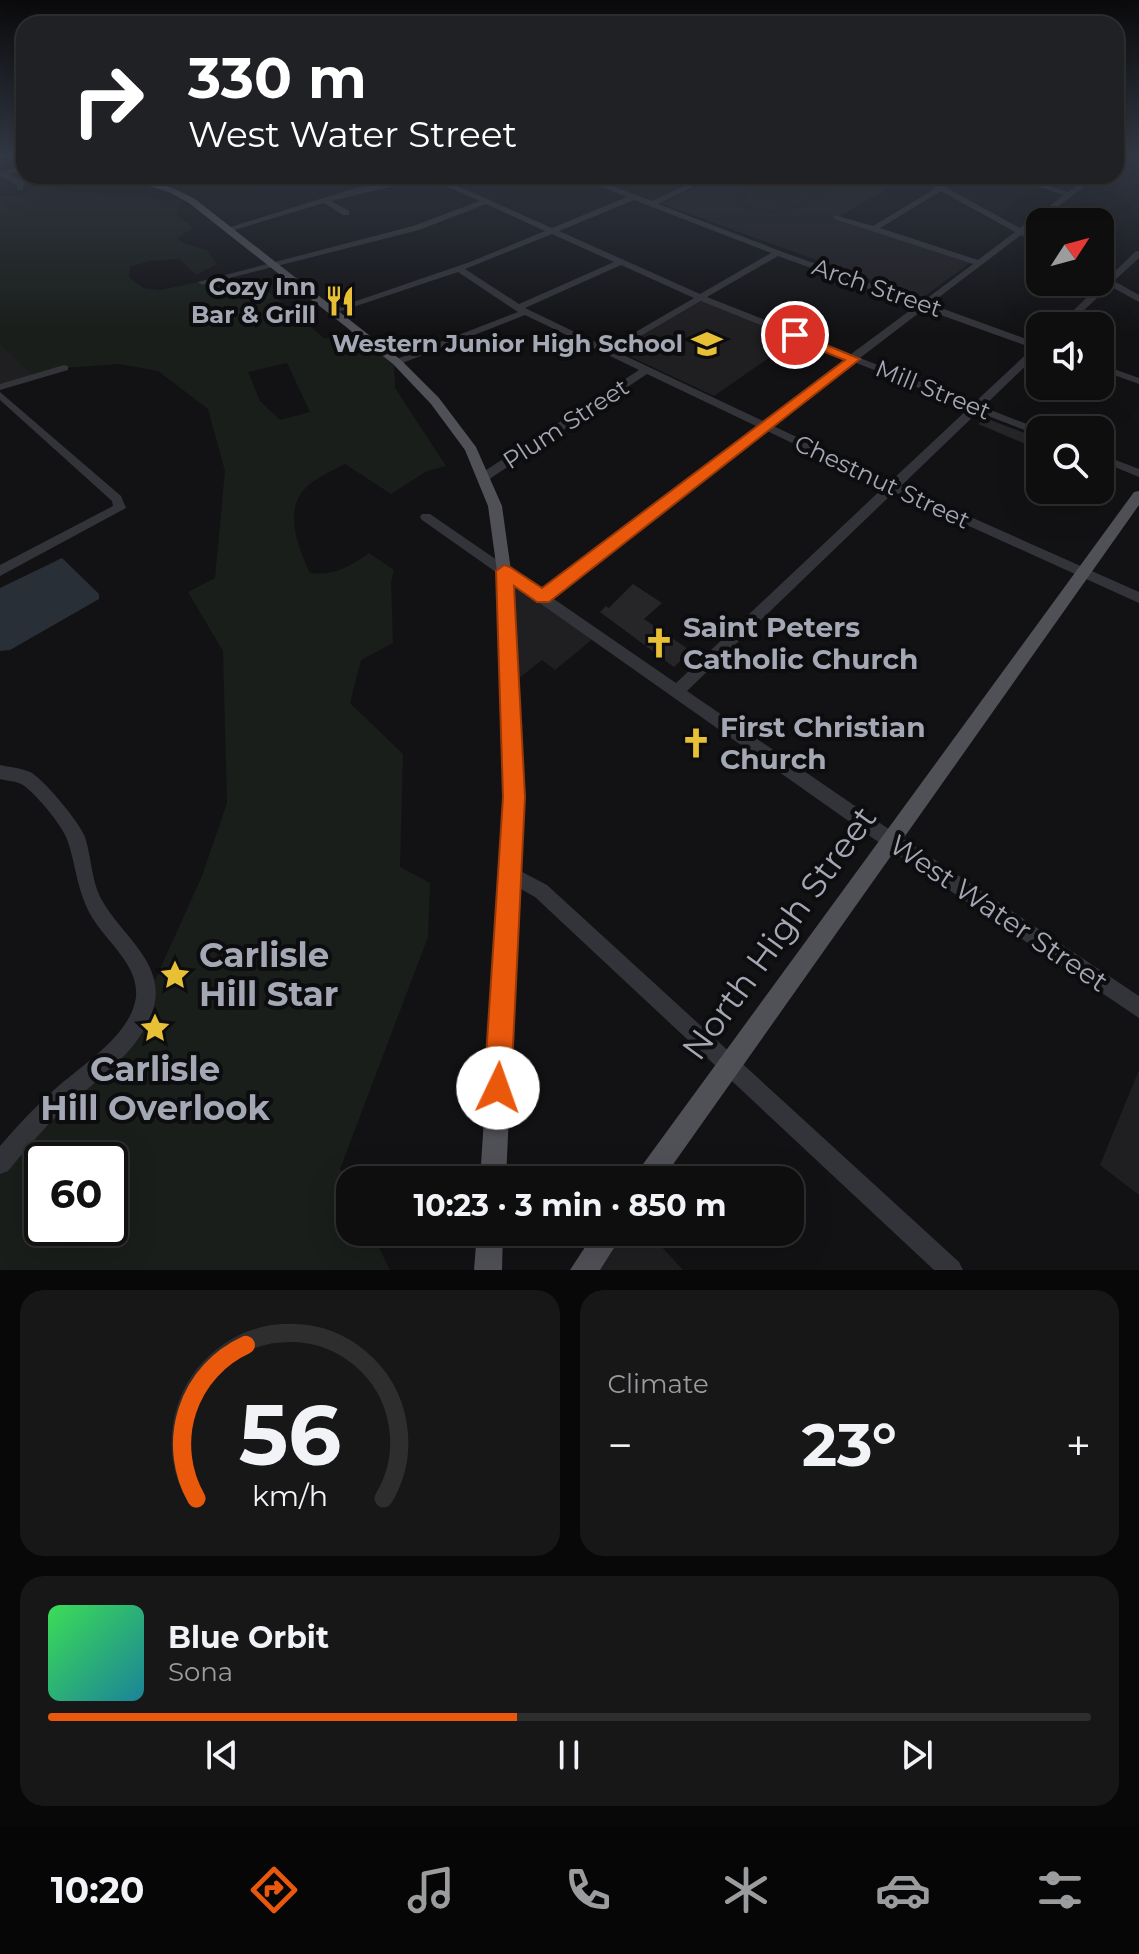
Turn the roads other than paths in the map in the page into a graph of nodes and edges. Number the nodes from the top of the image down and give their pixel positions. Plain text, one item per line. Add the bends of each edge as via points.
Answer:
1 (209, 214) edge
2 (277, 214) edge
3 (452, 214) edge
4 (513, 214) edge
5 (592, 214) edge
6 (678, 214) edge
7 (897, 214) edge
8 (991, 214) edge
9 (1044, 214) edge
10 (837, 217) dead end
11 (228, 229) junction
12 (873, 229) junction
13 (552, 231) junction
14 (1021, 231) junction
15 (1026, 234) edge
16 (777, 253) junction
17 (1139, 253) edge
18 (622, 262) junction
19 (979, 263) junction
20 (272, 264) junction
21 (459, 269) junction
22 (1114, 272) edge
23 (202, 282) dead end
24 (1114, 285) edge
25 (1089, 296) edge
26 (701, 298) junction
27 (1139, 299) edge
28 (923, 305) junction
29 (521, 310) junction
30 (332, 311) junction
31 (1075, 312) edge
32 (1026, 342) edge
33 (609, 351) junction
34 (854, 359) junction
35 (1026, 361) edge
36 (397, 362) junction
37 (64, 368) dead end
38 (648, 369) junction
39 (1114, 372) edge
40 (1139, 381) edge
41 (0, 387) edge
42 (0, 395) edge
43 (977, 408) junction
44 (763, 426) junction
45 (1026, 427) edge
46 (1114, 463) edge
47 (1139, 473) edge
48 (484, 477) junction
49 (891, 486) junction
50 (1139, 495) edge
51 (426, 517) dead end
52 (0, 571) edge
53 (504, 571) junction
54 (1081, 573) junction
55 (543, 597) junction
56 (1139, 598) edge
57 (676, 692) junction
58 (1, 771) edge
59 (890, 840) junction
60 (509, 873) junction
61 (1139, 1008) edge
62 (728, 1064) junction
63 (0, 1163) edge
64 (494, 1166) edge
65 (657, 1166) edge
66 (489, 1246) edge
67 (601, 1246) edge
68 (488, 1270) edge
69 (584, 1270) edge
70 (951, 1270) edge

1 - 11 main road
2 - 11 street
3 - 20 street
4 - 13 street, Mill Street
5 - 13 street
6 - 16 street, Arch Street
7 - 12 street
8 - 14 street
9 - 14 street
10 - 12 street
11 - 20 main road
12 - 19 street
13 - 18 street, Mill Street
13 - 21 street
14 - 15 street
14 - 19 street
16 - 26 street
16 - 28 street, Arch Street
17 - 22 street
18 - 26 street, Mill Street
18 - 29 street
19 - 28 street
20 - 23 street
20 - 30 main road
21 - 29 street, Chestnut Street
21 - 30 street
24 - 27 street
25 - 31 street
26 - 33 street
26 - 34 street, Mill Street
28 - 32 street, Arch Street
28 - 34 street
29 - 33 street, Chestnut Street
29 - 36 street
30 - 36 main road
33 - 38 street, Chestnut Street
34 - 43 street, Mill Street
34 - 44 street
35 - 43 street
36 - 48 main road via 452,422
37 - 41 street
38 - 44 street, Chestnut Street
38 - 48 street, Plum Street
39 - 40 street
42 - 52 street via 117,499 120,508
43 - 45 street, Mill Street
43 - 49 street
44 - 49 street, Chestnut Street
44 - 55 street
46 - 47 street
48 - 53 main road via 495,506
49 - 54 street, Chestnut Street
49 - 57 street
50 - 54 main road, North High Street
51 - 53 street, West Water Street
53 - 55 street, West Water Street
53 - 60 main road via 514,797
54 - 56 street, Chestnut Street
54 - 59 main road, North High Street
55 - 57 street, West Water Street
57 - 59 street, West Water Street
58 - 63 street via 38,787 71,829 96,907 147,981 145,1002 130,1034 100,1067 51,1106
59 - 61 street, West Water Street
59 - 62 main road, North High Street
60 - 62 street via 541,891
60 - 64 main road
62 - 65 main road, North High Street
62 - 70 street
66 - 68 main road
67 - 69 main road

